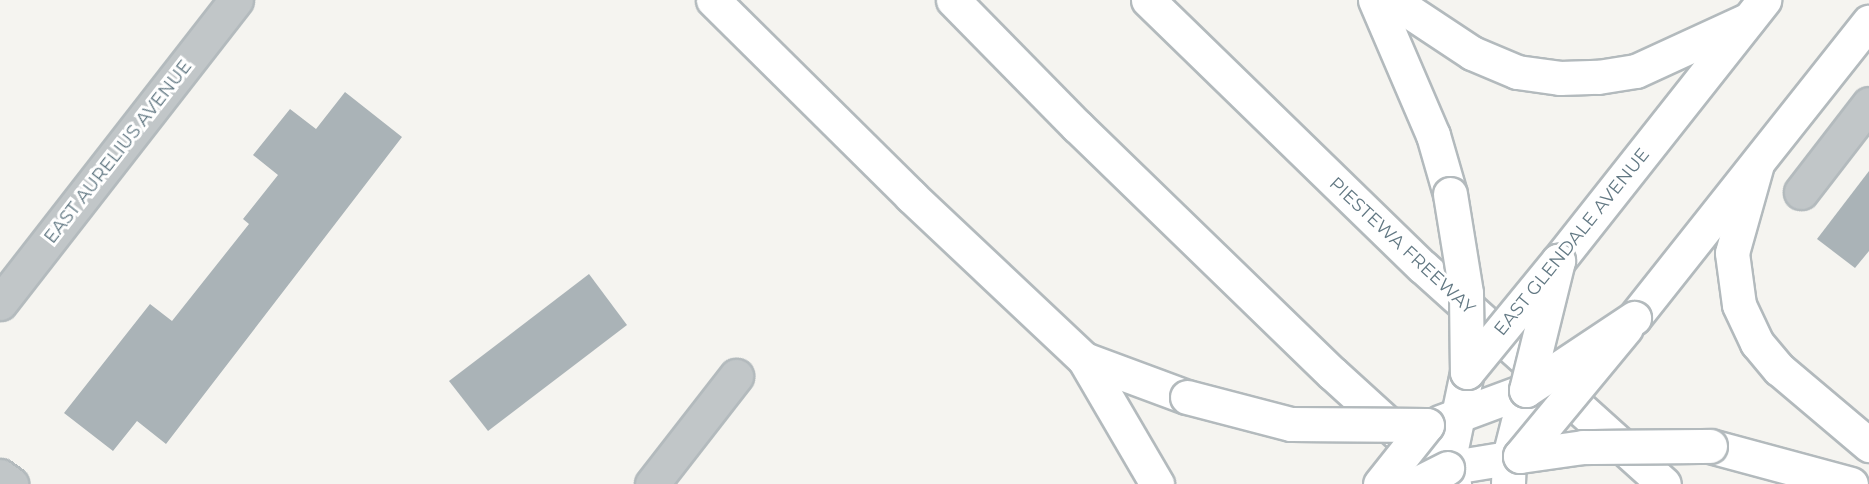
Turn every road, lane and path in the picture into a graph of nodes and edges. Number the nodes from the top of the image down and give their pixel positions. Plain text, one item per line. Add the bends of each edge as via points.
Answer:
1 (236, 0) edge
2 (713, 0) edge
3 (953, 0) edge
4 (1148, 0) edge
5 (1375, 0) edge
6 (1392, 0) edge
7 (1757, 10) edge
8 (1869, 22) edge
9 (1869, 104) edge
10 (1757, 164) junction
11 (1801, 192) dead end
12 (1558, 261) junction
13 (0, 303) edge
14 (1634, 318) junction
15 (1084, 359) junction
16 (1467, 372) junction
17 (736, 376) dead end
18 (1526, 390) junction
19 (1459, 418) junction
20 (1427, 425) junction
21 (1869, 445) edge
22 (1509, 471) edge
23 (0, 476) edge
24 (1447, 479) edge
25 (11, 484) edge
26 (652, 484) edge
27 (1157, 484) edge
28 (1380, 484) edge
29 (1416, 484) edge
30 (1664, 484) edge
31 (1851, 484) edge

1 - 13 street, EAST AURELIUS AVENUE
2 - 15 main road via 911,196
3 - 24 main road via 1077,126
4 - 30 main road, PIESTEWA FREEWAY via 1423,267
5 - 16 main road, bridge via 1433,135 1450,195 1466,293
6 - 7 main road via 1472,53 1517,72 1560,78 1636,71
7 - 12 main road, EAST GLENDALE AVENUE
8 - 10 main road
9 - 11 street
10 - 14 main road
10 - 21 main road via 1732,253 1739,305 1757,343 1779,369
12 - 16 main road, EAST GLENDALE AVENUE, bridge
12 - 18 main road, bridge
14 - 18 main road, bridge
14 - 22 main road, bridge
15 - 20 main road, bridge via 1187,398 1291,424
15 - 27 main road
16 - 19 main road
16 - 20 main road, EAST GLENDALE AVENUE
17 - 26 street
18 - 19 main road
18 - 22 main road
19 - 20 main road
19 - 24 main road
20 - 28 main road, EAST GLENDALE AVENUE, bridge
22 - 24 main road
22 - 31 main road, bridge via 1583,447 1710,446
23 - 25 street
24 - 29 main road, bridge

